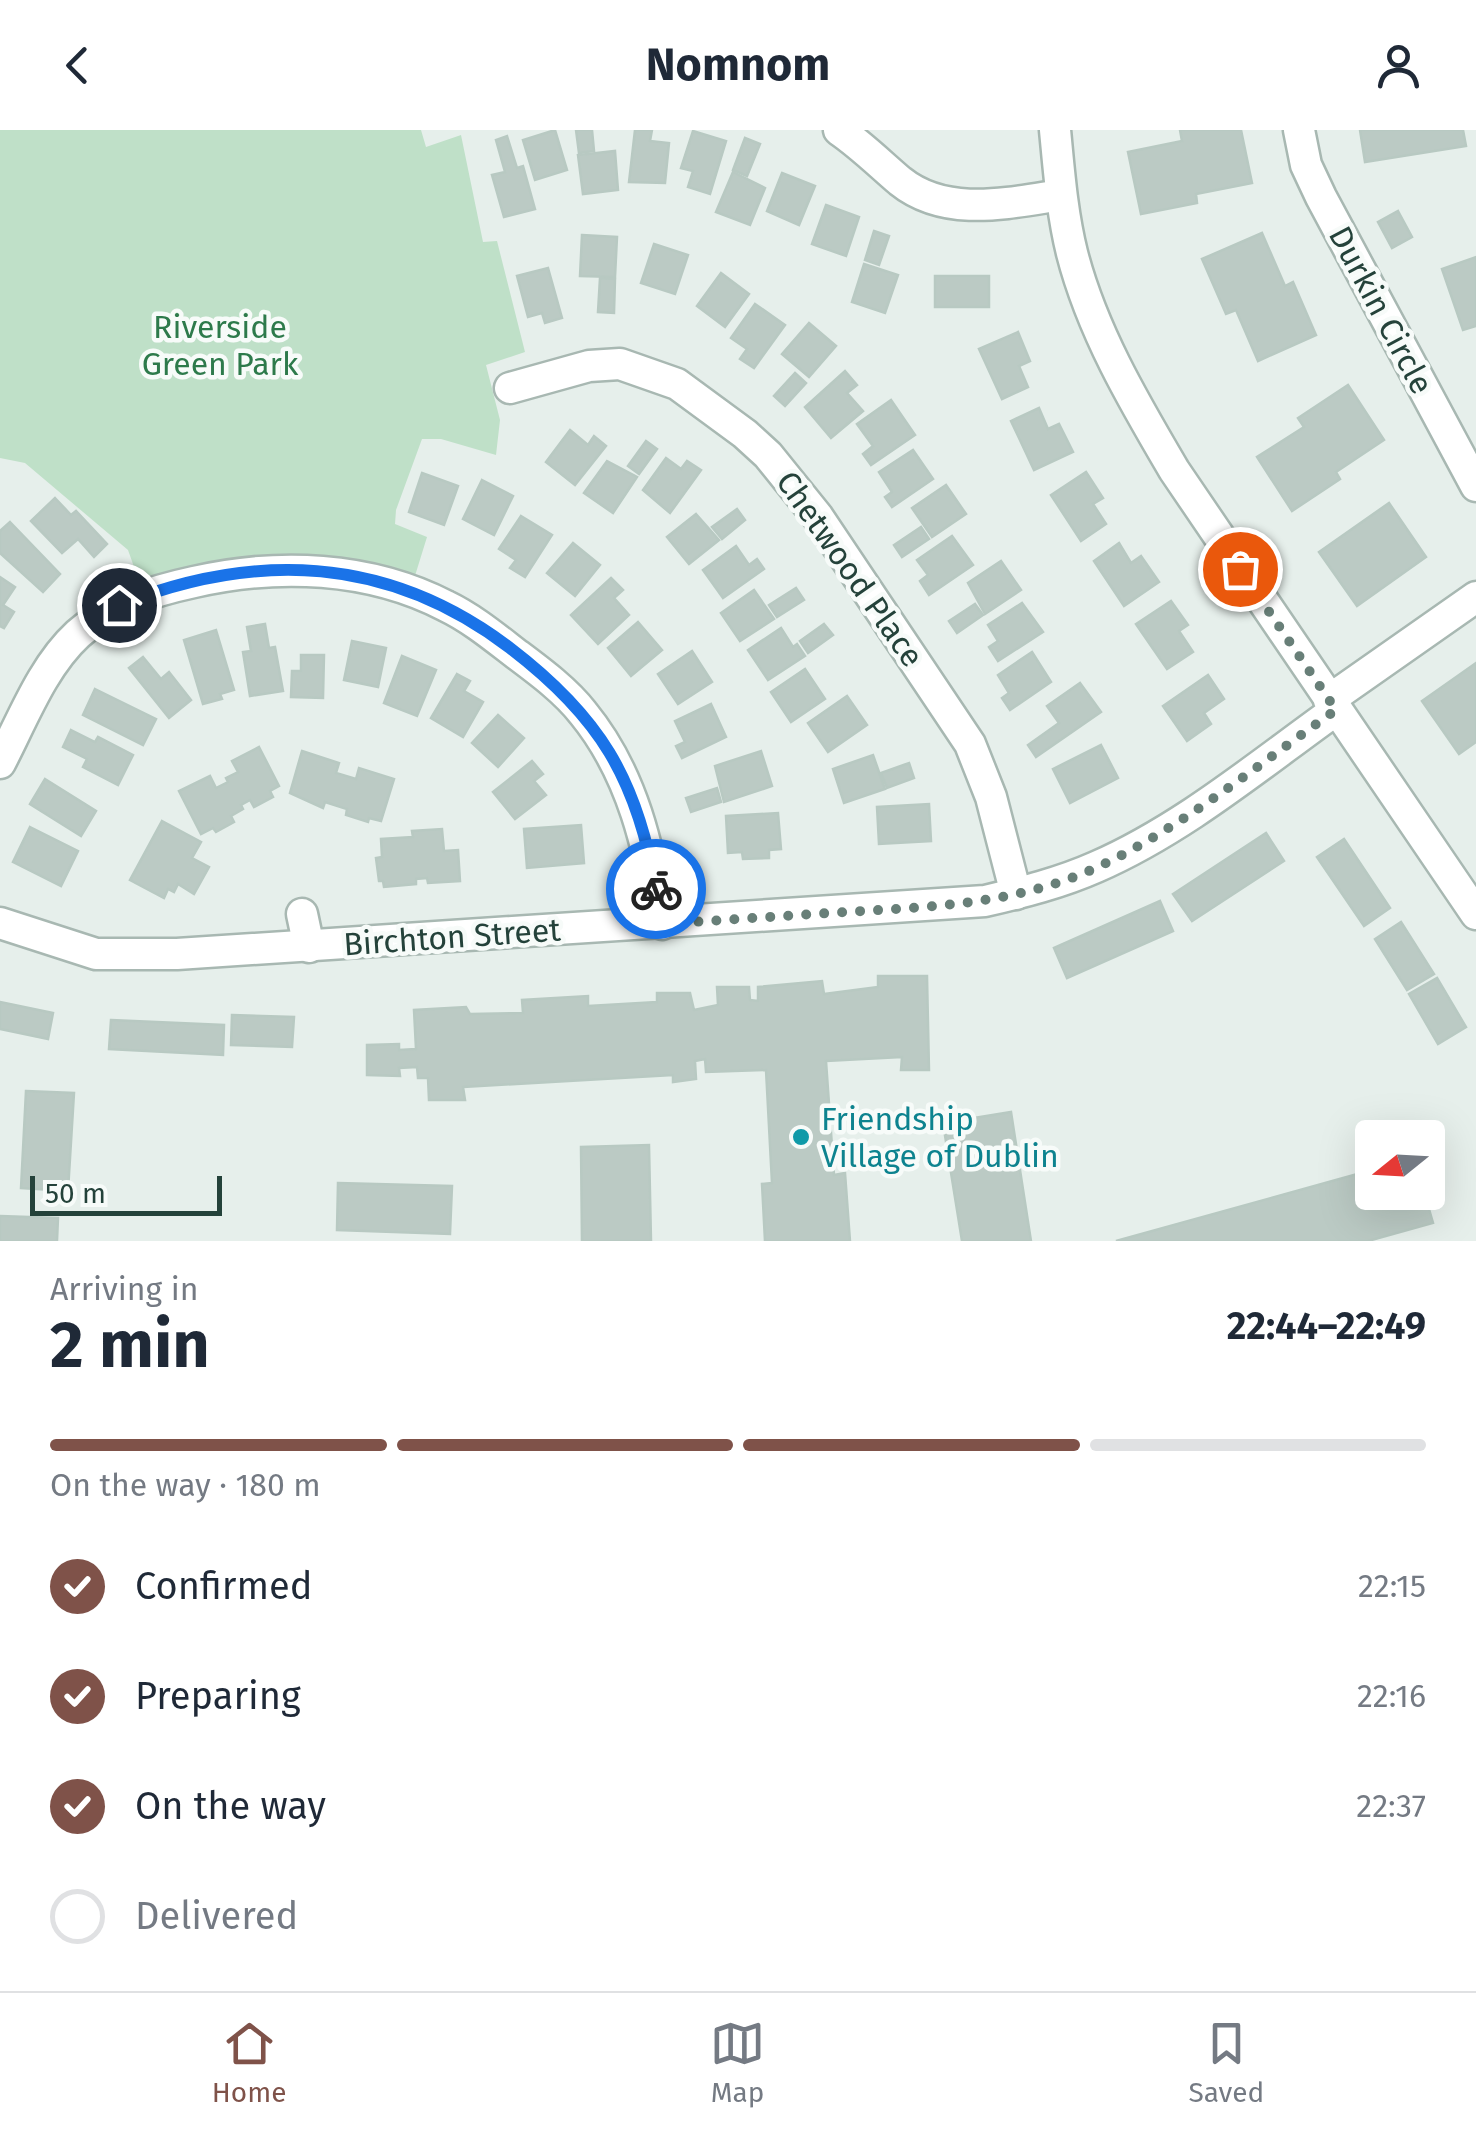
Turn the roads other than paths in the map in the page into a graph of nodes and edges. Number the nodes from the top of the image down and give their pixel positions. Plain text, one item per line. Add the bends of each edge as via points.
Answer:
1 (839, 130) edge
2 (1055, 130) edge
3 (1299, 130) edge
4 (1061, 195) junction
5 (510, 388) dead end
6 (1476, 486) edge
7 (1476, 598) edge
8 (1332, 705) junction
9 (0, 763) edge
10 (1016, 894) junction
11 (302, 914) dead end
12 (1476, 914) edge
13 (0, 923) edge
14 (662, 924) junction
15 (309, 948) junction

1 - 4 street via 902,182 942,202 976,206
2 - 4 street
3 - 6 street, Durkin Circle via 1321,197
4 - 8 street via 1080,278 1137,407
5 - 10 street, Chetwood Place via 620,364 676,384 768,455 818,517 970,744
7 - 8 street, Birchton Street
8 - 10 street, Birchton Street via 1138,846
8 - 12 street
9 - 14 street via 65,648 119,605 240,572 287,569 388,584 470,619 583,712 642,824
10 - 14 street, Birchton Street via 951,906
11 - 15 street
13 - 15 street, Birchton Street via 96,954
14 - 15 street, Birchton Street

